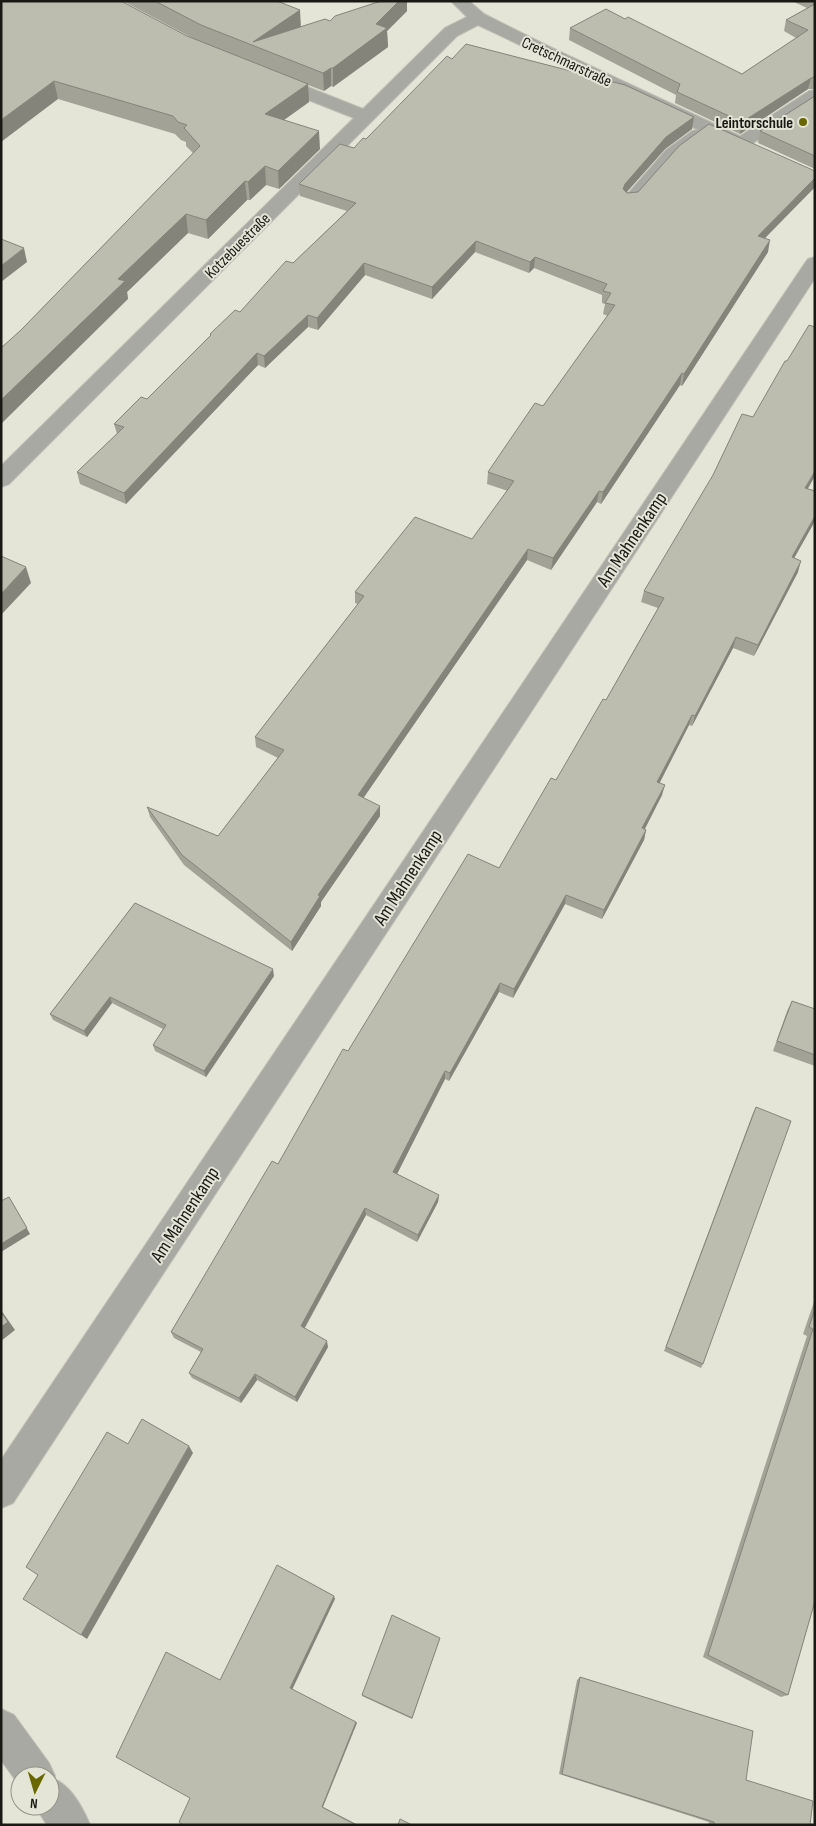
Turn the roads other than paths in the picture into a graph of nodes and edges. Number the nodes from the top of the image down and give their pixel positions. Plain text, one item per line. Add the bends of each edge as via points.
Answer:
1 (459, 1) edge
2 (478, 18) junction
3 (259, 74) edge
4 (815, 95) edge
5 (366, 116) junction
6 (706, 127) junction
7 (741, 143) junction
8 (757, 151) edge
9 (630, 200) edge
10 (815, 263) edge
11 (1, 479) edge
12 (1, 1491) edge
13 (1, 1728) edge
14 (29, 1766) edge
15 (60, 1810) edge
16 (71, 1825) edge

1 - 2 street, Cretschmarstraße
2 - 5 street, Kotzebuestraße via 451,32
2 - 6 street, Cretschmarstraße
3 - 5 street
4 - 7 street
5 - 11 street, Kotzebuestraße
6 - 7 street, Cretschmarstraße
6 - 9 lane via 671,153
7 - 8 street, Cretschmarstraße
10 - 12 street, Am Mahnenkamp
13 - 14 street
15 - 16 street

